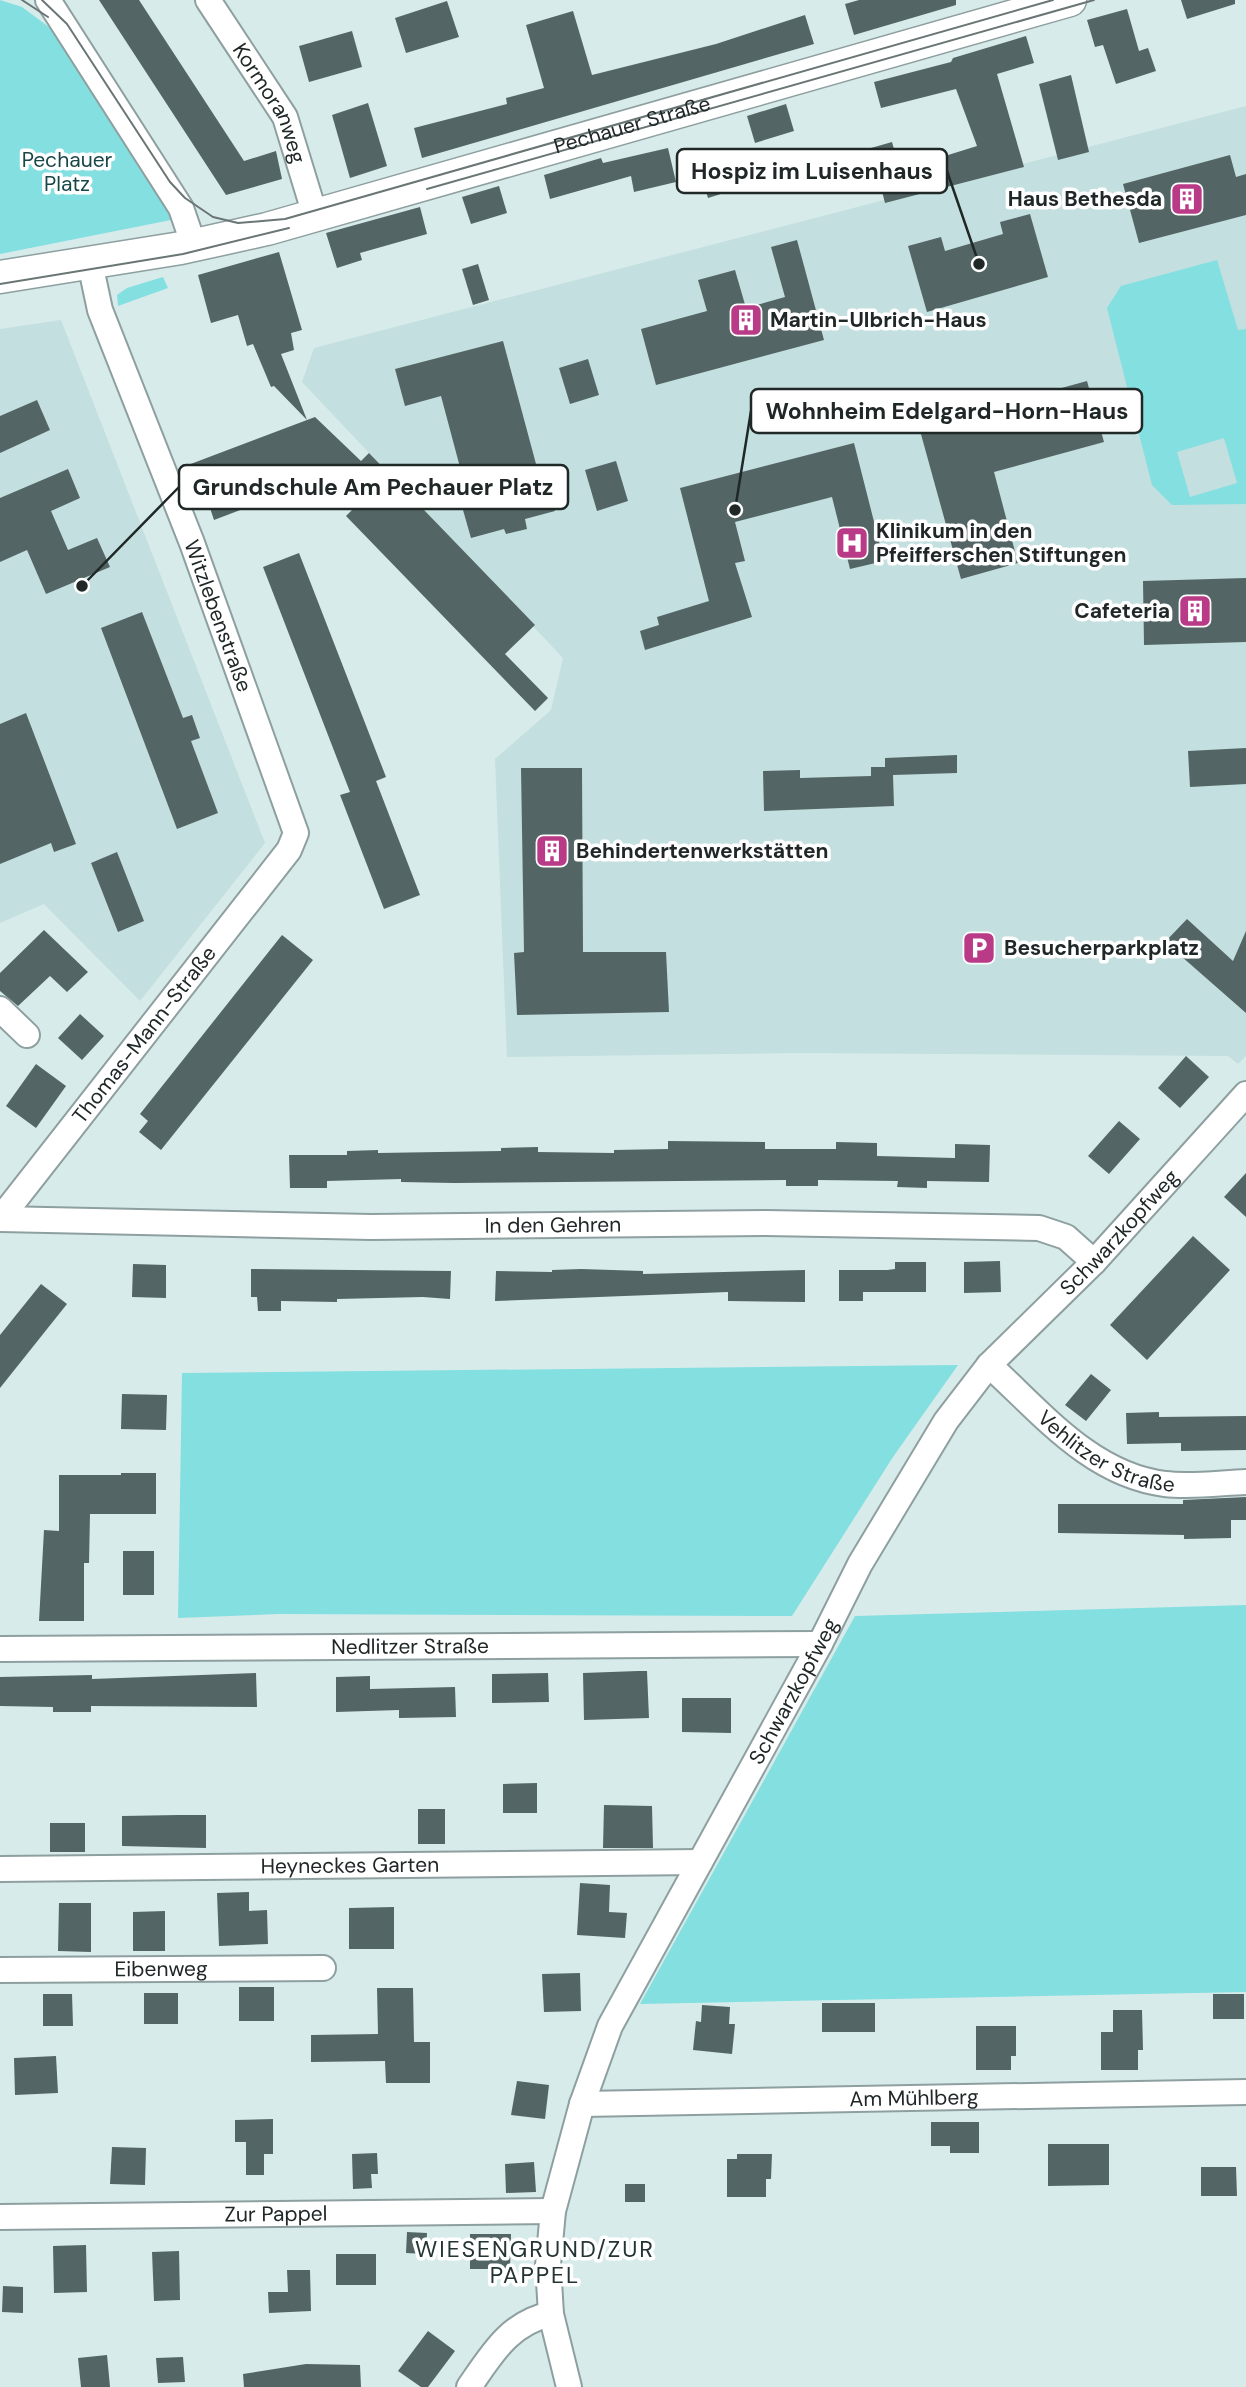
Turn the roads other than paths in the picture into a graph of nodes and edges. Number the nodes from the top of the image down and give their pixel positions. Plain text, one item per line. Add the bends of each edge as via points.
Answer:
1 (48, 0) edge
2 (208, 0) edge
3 (1070, 0) edge
4 (315, 215) junction
5 (194, 246) junction
6 (90, 263) junction
7 (0, 277) edge
8 (289, 850) joint
9 (0, 1009) edge
10 (27, 1035) dead end
11 (1246, 1094) edge
12 (0, 1219) edge
13 (1094, 1262) junction
14 (989, 1365) junction
15 (1246, 1482) edge
16 (820, 1644) junction
17 (0, 1648) edge
18 (700, 1862) junction
19 (0, 1869) edge
20 (323, 1968) dead end
21 (0, 1970) edge
22 (1246, 2092) edge
23 (582, 2104) junction
24 (553, 2211) junction
25 (0, 2217) edge
26 (551, 2314) junction
27 (469, 2387) edge
28 (569, 2387) edge

1 - 5 street via 181,208
2 - 4 street, Kormoranweg via 281,108
3 - 4 main road, Pechauer Straße
4 - 5 main road, Pechauer Straße
5 - 6 main road
6 - 7 main road
6 - 8 street, Witzlebenstraße via 100,310 192,543 295,827
8 - 12 street, Thomas-Mann-Straße
9 - 10 street
11 - 13 street, Schwarzkopfweg
12 - 13 street, In den Gehren via 371,1227 766,1223 1039,1228 1066,1237
13 - 14 street, Schwarzkopfweg
14 - 15 street, Vehlitzer Straße via 1081,1449 1118,1473 1166,1484
14 - 16 street, Schwarzkopfweg via 913,1471
16 - 17 street, Nedlitzer Straße
16 - 18 street, Schwarzkopfweg
18 - 19 street, Heyneckes Garten
18 - 23 street, Schwarzkopfweg via 610,2026
20 - 21 street, Eibenweg
22 - 23 street, Am Mühlberg
23 - 24 street, Schwarzkopfweg
24 - 25 street, Zur Pappel
24 - 26 street, Schwarzkopfweg via 548,2265
26 - 27 street via 531,2319 505,2337
26 - 28 street, Schwarzkopfweg

